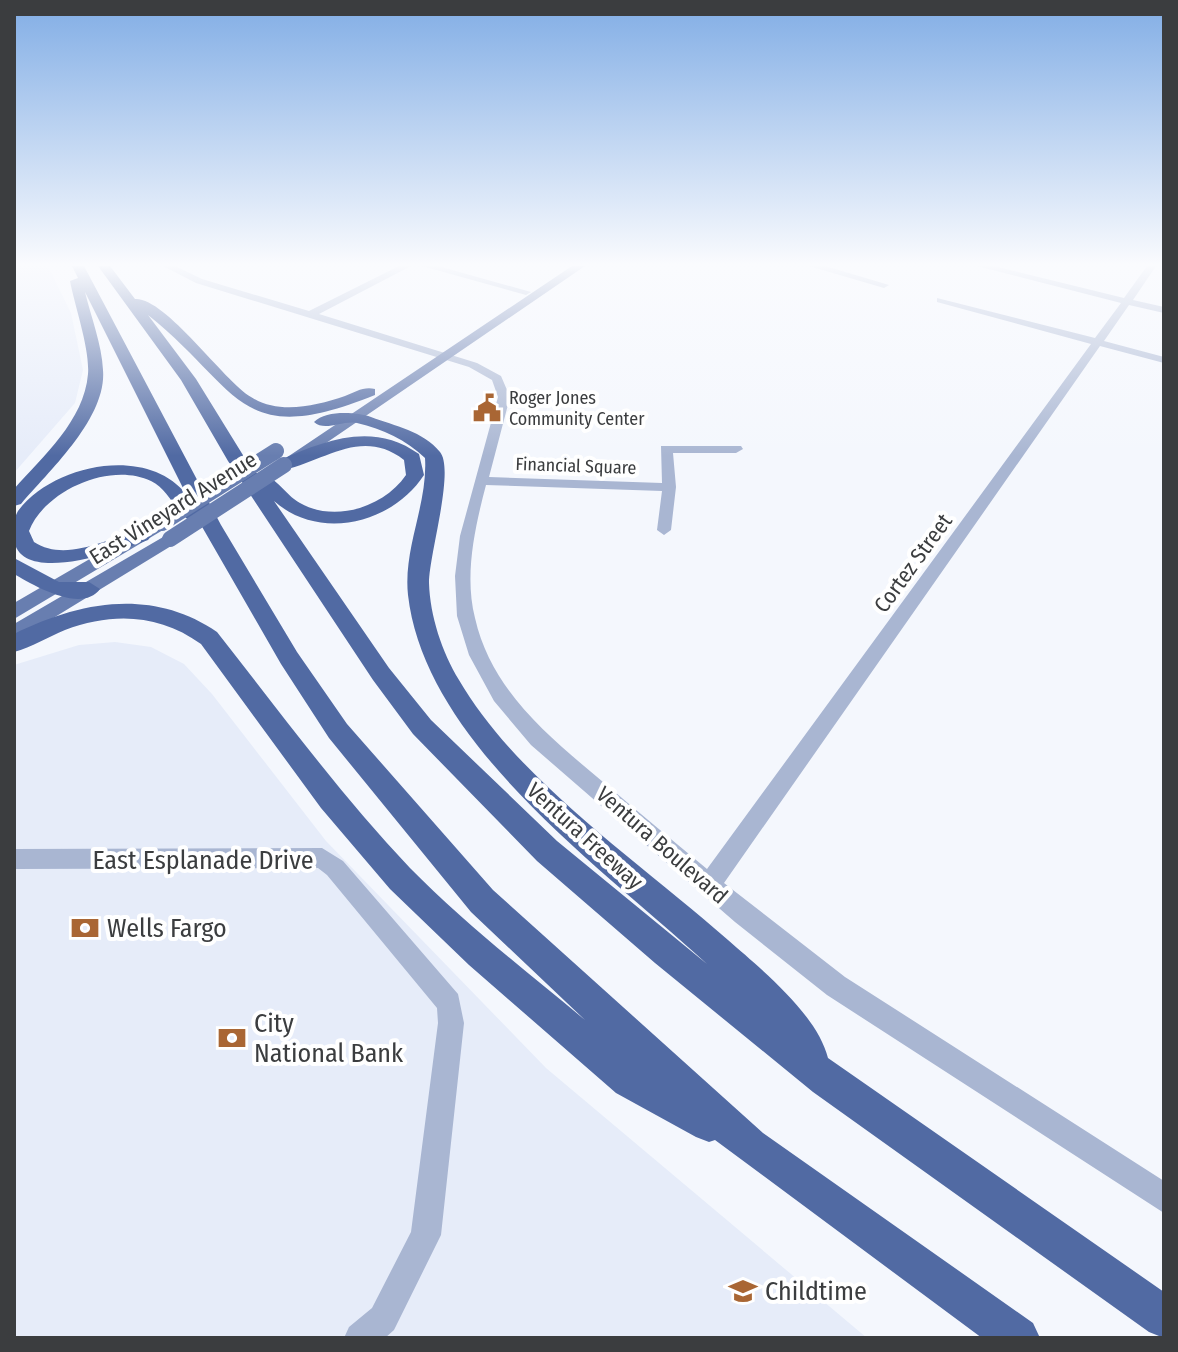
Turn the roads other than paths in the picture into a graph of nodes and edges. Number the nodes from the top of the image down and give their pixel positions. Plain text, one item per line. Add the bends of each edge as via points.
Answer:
1 (86, 329) edge
2 (110, 329) edge
3 (150, 329) edge
4 (174, 329) edge
5 (344, 329) edge
6 (473, 329) edge
7 (481, 329) edge
8 (1049, 329) edge
9 (1107, 329) edge
10 (1098, 342) junction
11 (431, 358) junction
12 (1164, 360) edge
13 (369, 392) junction
14 (355, 417) junction
15 (322, 422) junction
16 (736, 449) dead end
17 (280, 458) junction
18 (241, 466) junction
19 (482, 481) junction
20 (669, 487) junction
21 (14, 500) edge
22 (211, 525) junction
23 (664, 530) dead end
24 (166, 531) junction
25 (141, 536) junction
26 (14, 565) edge
27 (89, 589) joint
28 (58, 597) junction
29 (14, 612) edge
30 (14, 634) edge
31 (14, 644) edge
32 (14, 859) edge
33 (709, 885) junction
34 (826, 1079) junction
35 (750, 1146) junction
36 (1164, 1198) edge
37 (1164, 1317) edge
38 (360, 1338) edge
39 (1018, 1338) edge

1 - 21 highway via 95,386 72,432
2 - 22 highway
3 - 18 highway, Ventura Freeway via 188,379
4 - 13 highway via 253,405 303,411
5 - 11 street
6 - 11 main road
7 - 11 main road
8 - 10 street
9 - 10 street, Cortez Street
10 - 12 street
10 - 33 street, Cortez Street
11 - 13 main road, East Vineyard Avenue
11 - 14 main road, East Vineyard Avenue
11 - 19 street, Ventura Boulevard via 482,368 503,390
13 - 15 main road, East Vineyard Avenue
14 - 15 highway
14 - 17 main road, East Vineyard Avenue
14 - 34 highway via 412,437 434,456 436,480 419,593 434,659 475,726 521,777 771,1001
15 - 17 main road, East Vineyard Avenue
16 - 20 street via 667,448
17 - 18 highway via 366,440 395,445 413,458 415,467 410,486 400,496 344,517 296,509
17 - 24 main road, East Vineyard Avenue, bridge
18 - 34 highway, Ventura Freeway via 422,727 547,851
19 - 20 street, Financial Square
19 - 33 street, Ventura Boulevard via 460,580 465,628 488,680 538,739
20 - 23 street
22 - 25 highway via 195,516 161,479 124,471 82,478 51,492 28,511 19,531 31,550 58,556 93,552
22 - 35 highway via 338,731 482,901
24 - 25 main road, East Vineyard Avenue
24 - 27 main road, East Vineyard Avenue
25 - 28 main road, East Vineyard Avenue
26 - 28 highway
27 - 28 highway
28 - 29 main road, East Vineyard Avenue
28 - 30 main road, East Vineyard Avenue
31 - 35 highway via 109,611 156,612 196,627 331,799 401,879 480,954 629,1080
32 - 38 street, East Esplanade Drive via 322,858 449,1003 426,1235 383,1319
33 - 36 street, Ventura Boulevard via 836,986
34 - 37 highway, Ventura Freeway
35 - 39 highway

